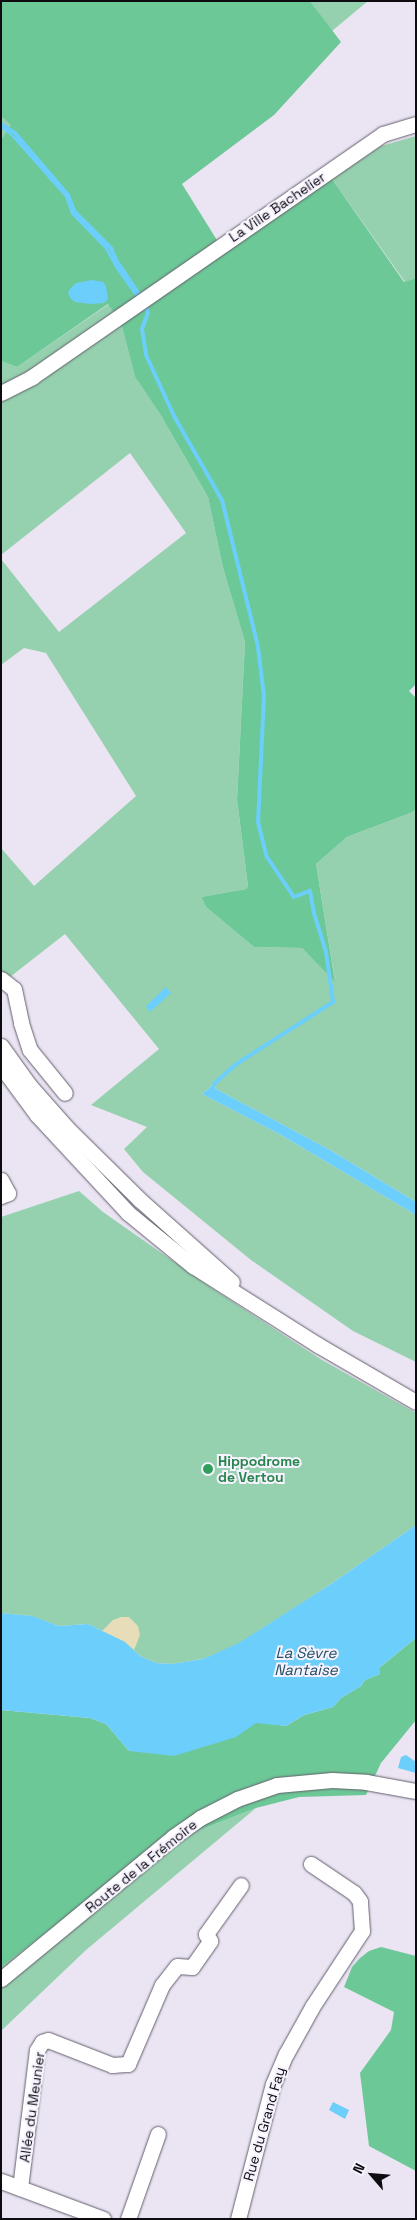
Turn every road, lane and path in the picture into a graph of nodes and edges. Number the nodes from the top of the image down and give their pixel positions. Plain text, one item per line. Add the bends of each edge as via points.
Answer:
1 (416, 124) edge
2 (1, 393) edge
3 (1, 979) edge
4 (1, 1046) edge
5 (1, 1066) edge
6 (64, 1093) dead end
7 (1, 1180) edge
8 (1, 1196) edge
9 (266, 1311) junction
10 (416, 1402) edge
11 (416, 1791) edge
12 (311, 1864) dead end
13 (241, 1884) dead end
14 (1, 1979) edge
15 (158, 2134) dead end
16 (1, 2181) edge
17 (20, 2188) junction
18 (103, 2219) edge
19 (128, 2219) edge
20 (238, 2219) edge

1 - 2 street, La Ville Bachelier via 383,134 32,377
3 - 6 street via 14,989 30,1050
4 - 9 street via 29,1085 67,1128 173,1230
5 - 9 street via 37,1115 128,1213 193,1266
7 - 8 street via 8,1194
9 - 10 street
11 - 14 street, Route de la Frémoire via 332,1780 277,1785 237,1799 200,1818 173,1838
12 - 20 street, Rue du Grand Fay via 354,1893 360,1901 362,1931 312,2007 273,2084
13 - 17 street, Allée du Meunier via 206,1934 210,1941 192,1967 177,1966 162,1985 128,2064 112,2065 48,2040 42,2042 37,2050
15 - 19 street
16 - 17 street
17 - 18 street

